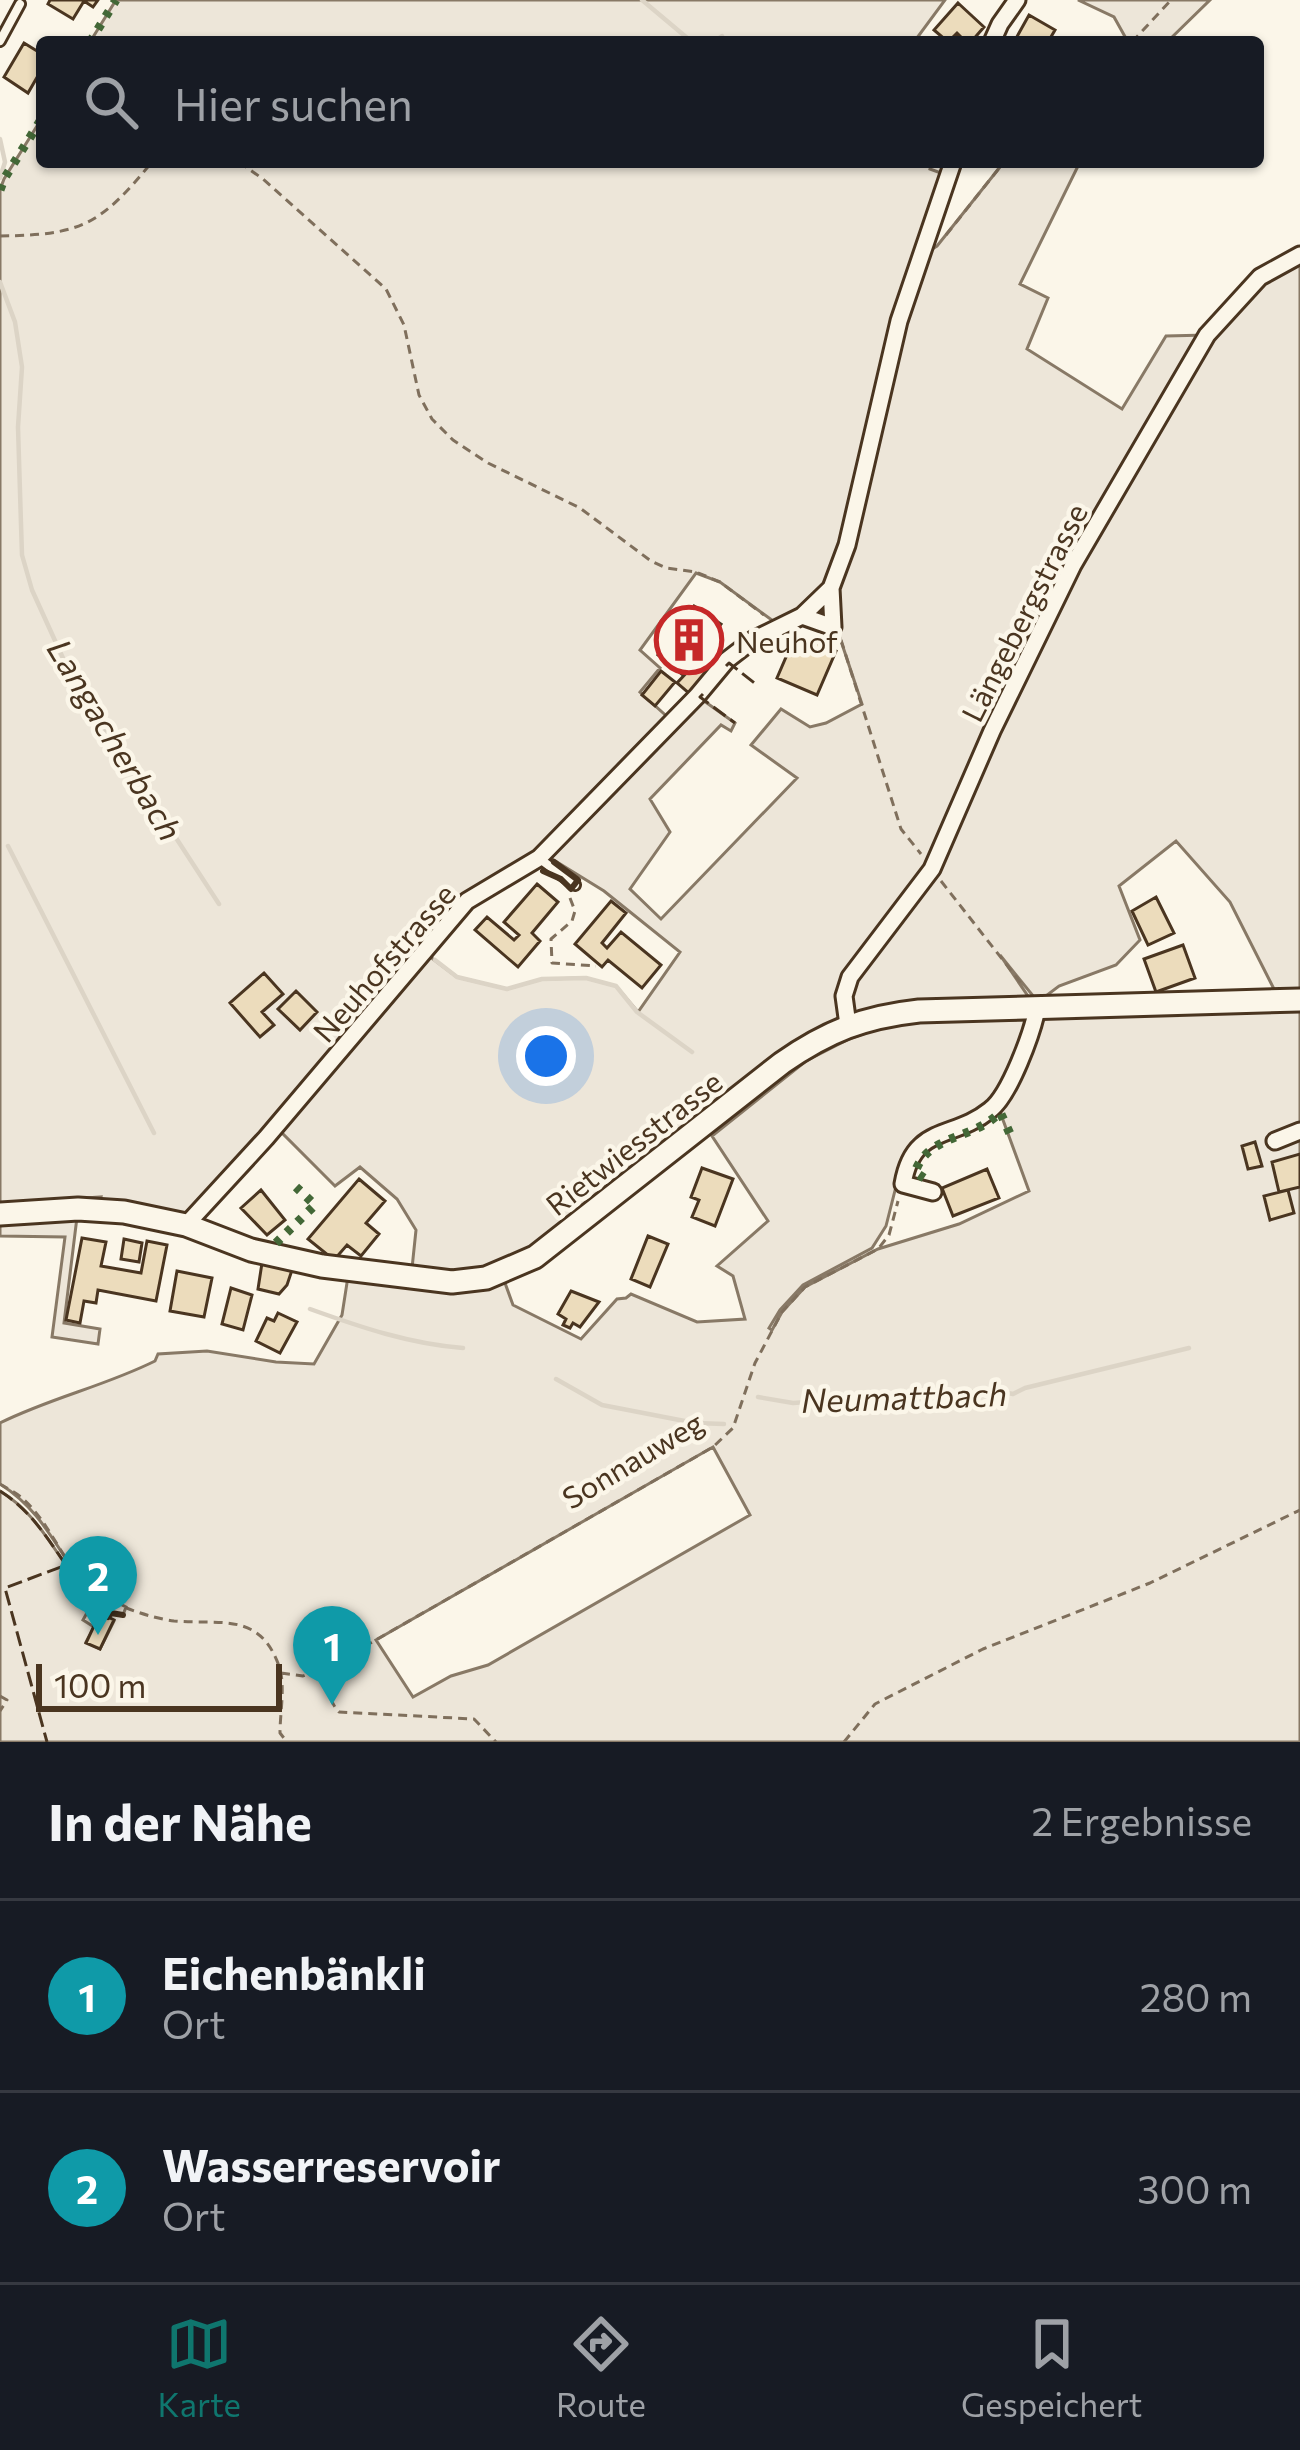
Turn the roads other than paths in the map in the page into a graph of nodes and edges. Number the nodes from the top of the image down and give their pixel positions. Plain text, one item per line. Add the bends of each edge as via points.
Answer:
1 (1017, 0) edge
2 (19, 1) edge
3 (995, 36) edge
4 (0, 41) edge
5 (951, 168) edge
6 (1300, 255) edge
7 (831, 588) junction
8 (802, 616) junction
9 (539, 858) junction
10 (574, 885) dead end
11 (1300, 1000) edge
12 (1037, 1009) junction
13 (848, 1025) junction
14 (1300, 1131) edge
15 (1275, 1141) dead end
16 (933, 1192) dead end
17 (0, 1214) edge
18 (186, 1226) junction

1 - 3 street
2 - 4 lane
5 - 7 street, Neuhofstrasse via 899,321
6 - 13 street, Längebergstrasse via 1260,278 1207,335 1073,566 932,869 850,977
7 - 8 street, Neuhofstrasse
7 - 8 street, Neuhofstrasse via 833,627
8 - 9 street, Neuhofstrasse via 727,660
9 - 10 lane
9 - 18 street, Neuhofstrasse via 467,902
11 - 12 main road, Rietwiesstrasse
12 - 13 main road, Rietwiesstrasse via 919,1011
12 - 16 street via 997,1104 921,1144 907,1162 903,1184
13 - 18 main road, Rietwiesstrasse via 782,1063 535,1257 486,1278 452,1282 322,1266
14 - 15 street
17 - 18 main road, Rietwiesstrasse via 98,1210

